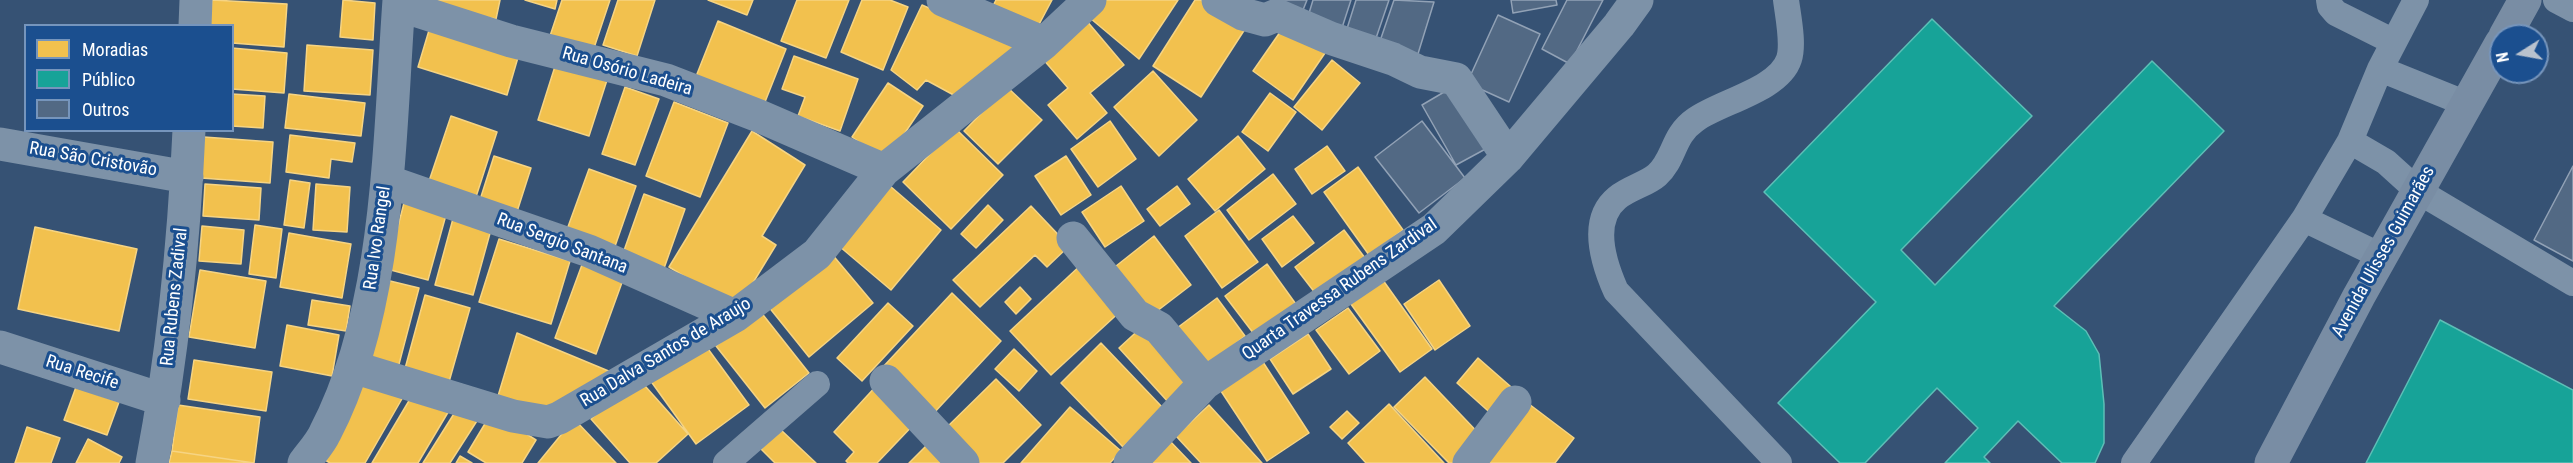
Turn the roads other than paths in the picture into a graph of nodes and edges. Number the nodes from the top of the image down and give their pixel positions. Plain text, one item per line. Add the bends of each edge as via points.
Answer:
1 (196, 0) edge
2 (943, 0) edge
3 (1090, 0) edge
4 (1218, 0) edge
5 (1636, 0) edge
6 (1786, 0) edge
7 (2329, 0) edge
8 (2415, 0) edge
9 (2525, 0) edge
10 (2556, 0) edge
11 (399, 2) edge
12 (2573, 9) edge
13 (195, 24) edge
14 (2512, 24) edge
15 (2394, 42) junction
16 (1044, 43) junction
17 (2489, 64) edge
18 (2380, 69) junction
19 (2466, 104) junction
20 (189, 132) edge
21 (2350, 141) junction
22 (0, 144) edge
23 (1508, 157) junction
24 (884, 170) junction
25 (187, 177) junction
26 (387, 181) junction
27 (2418, 191) junction
28 (2304, 219) junction
29 (1073, 238) dead end
30 (2381, 256) junction
31 (2573, 283) edge
32 (735, 316) junction
33 (0, 346) edge
34 (353, 366) junction
35 (886, 381) dead end
36 (1205, 383) junction
37 (817, 384) dead end
38 (164, 400) junction
39 (1515, 402) dead end
40 (152, 463) edge
41 (304, 463) edge
42 (726, 463) edge
43 (963, 463) edge
44 (1130, 463) edge
45 (1469, 463) edge
46 (1779, 463) edge
47 (2134, 463) edge
48 (2271, 463) edge

1 - 13 street
2 - 16 street
3 - 16 street, Rua Dalva Santos de Araujo
4 - 23 street via 1243,14 1265,20 1277,15 1420,72 1456,79
5 - 23 street, Quarta Travessa Rubens Zardival
6 - 46 lane via 1789,60 1774,79 1694,120 1677,138 1669,160 1656,177 1615,199 1604,218 1601,241 1604,264 1616,291
7 - 15 lane via 2336,13
8 - 15 lane
9 - 14 main road
10 - 12 lane
11 - 24 street, Rua Osório Ladeira via 511,41 666,80
11 - 26 street, Rua Ivo Rangel
15 - 18 lane
16 - 24 street, Rua Dalva Santos de Araujo
17 - 19 main road, Avenida Ulisses Guimarães
18 - 19 lane
18 - 21 lane
19 - 27 main road, Avenida Ulisses Guimarães
20 - 25 street, Rua Rubens Zadival
21 - 27 lane via 2386,162
21 - 28 lane
22 - 25 street, Rua São Cristovão
23 - 36 street, Quarta Travessa Rubens Zardival via 1434,229
24 - 32 street, Rua Dalva Santos de Araujo via 817,254
25 - 38 street, Rua Rubens Zadival
26 - 32 street, Rua Sergio Santana via 590,251
26 - 34 street, Rua Ivo Rangel via 375,276
27 - 30 main road, Avenida Ulisses Guimarães
27 - 31 lane
28 - 30 lane
28 - 47 lane
29 - 36 street via 1135,315 1160,328
30 - 48 main road, Avenida Ulisses Guimarães
32 - 34 street, Rua Dalva Santos de Araujo via 548,422 513,416
33 - 38 street, Rua Recife
34 - 41 street, Rua Ivo Rangel via 325,434
35 - 43 street
36 - 44 street, Quarta Travessa Rubens Zardival
37 - 42 lane
38 - 40 street, Rua Rubens Zadival
39 - 45 street

